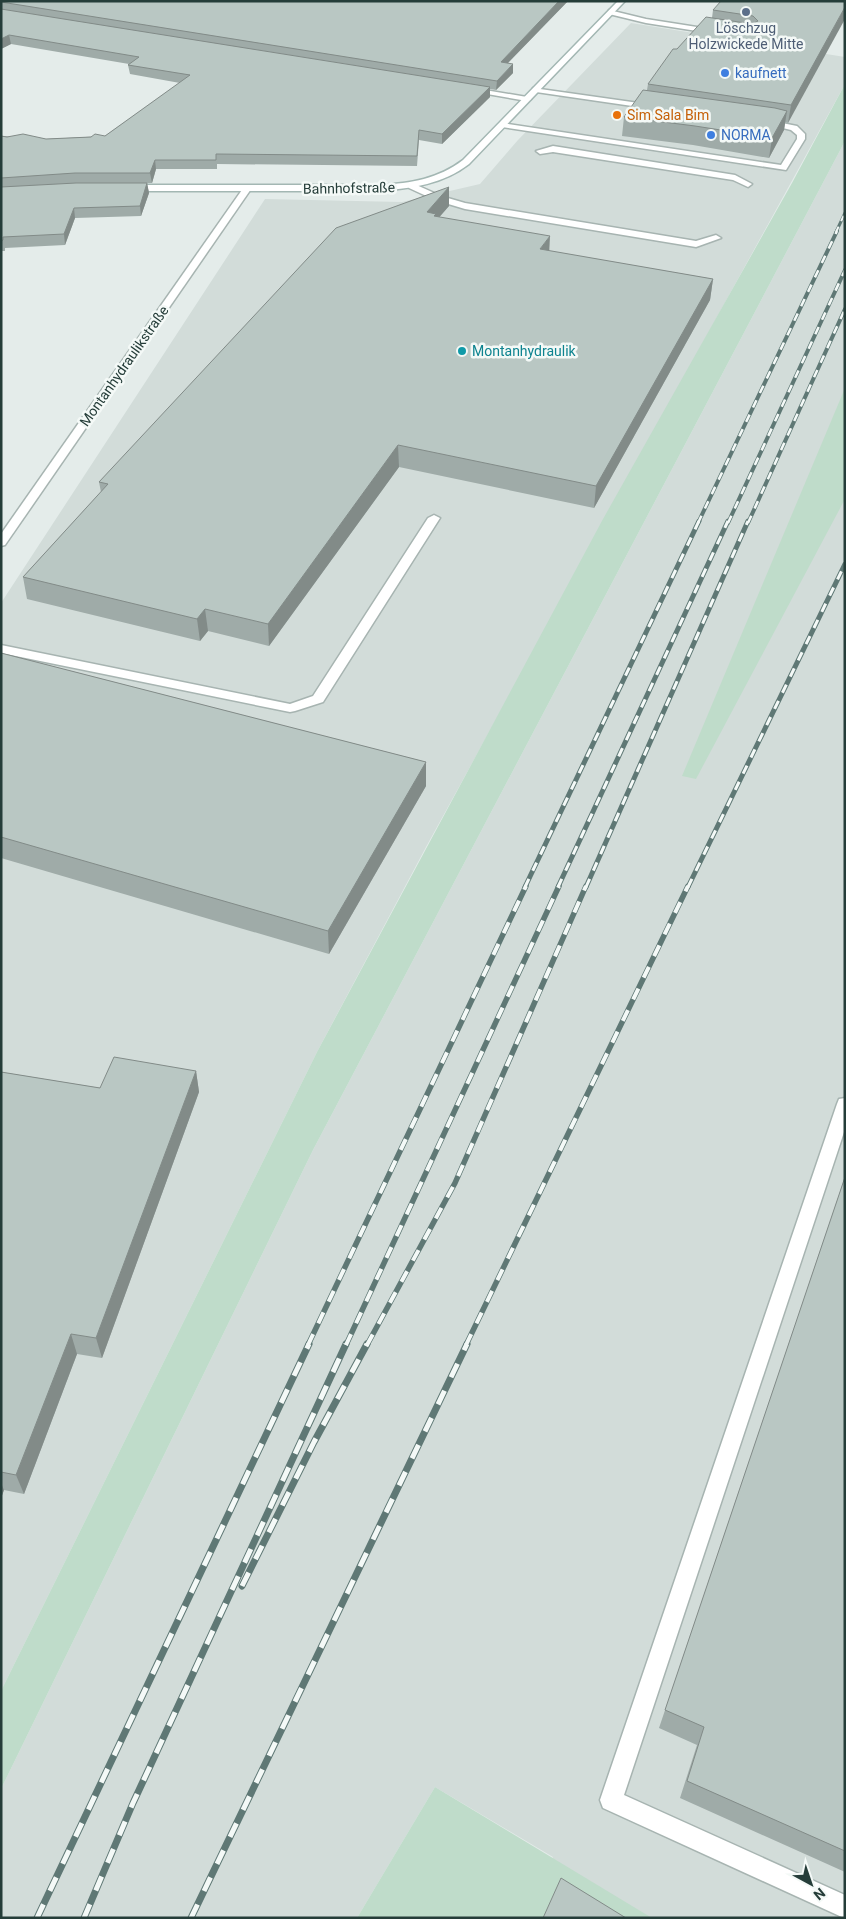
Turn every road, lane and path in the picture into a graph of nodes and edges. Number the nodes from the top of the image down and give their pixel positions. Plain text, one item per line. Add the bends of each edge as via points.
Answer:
1 (622, 1) edge
2 (612, 12) junction
3 (721, 33) edge
4 (462, 88) edge
5 (536, 90) junction
6 (528, 98) junction
7 (662, 108) edge
8 (759, 120) edge
9 (502, 125) junction
10 (540, 151) dead end
11 (748, 184) dead end
12 (412, 186) junction
13 (117, 188) edge
14 (247, 188) junction
15 (716, 238) dead end
16 (434, 518) dead end
17 (1, 543) edge
18 (1, 649) edge
19 (845, 1104) edge
20 (845, 1907) edge

1 - 2 main road, Bahnhofstraße
2 - 3 main road
2 - 5 main road, Bahnhofstraße
4 - 6 main road
5 - 6 main road, Bahnhofstraße
5 - 7 main road
6 - 9 main road, Bahnhofstraße
8 - 9 main road via 787,126 801,134 783,168
9 - 12 main road, Bahnhofstraße via 456,171
10 - 11 main road via 553,149 735,178
12 - 14 main road, Bahnhofstraße
12 - 15 main road via 439,199 465,206 696,244
13 - 14 main road, Bahnhofstraße
14 - 17 main road, Montanhydraulikstraße
16 - 18 main road via 318,698 290,708
19 - 20 main road via 611,1800

